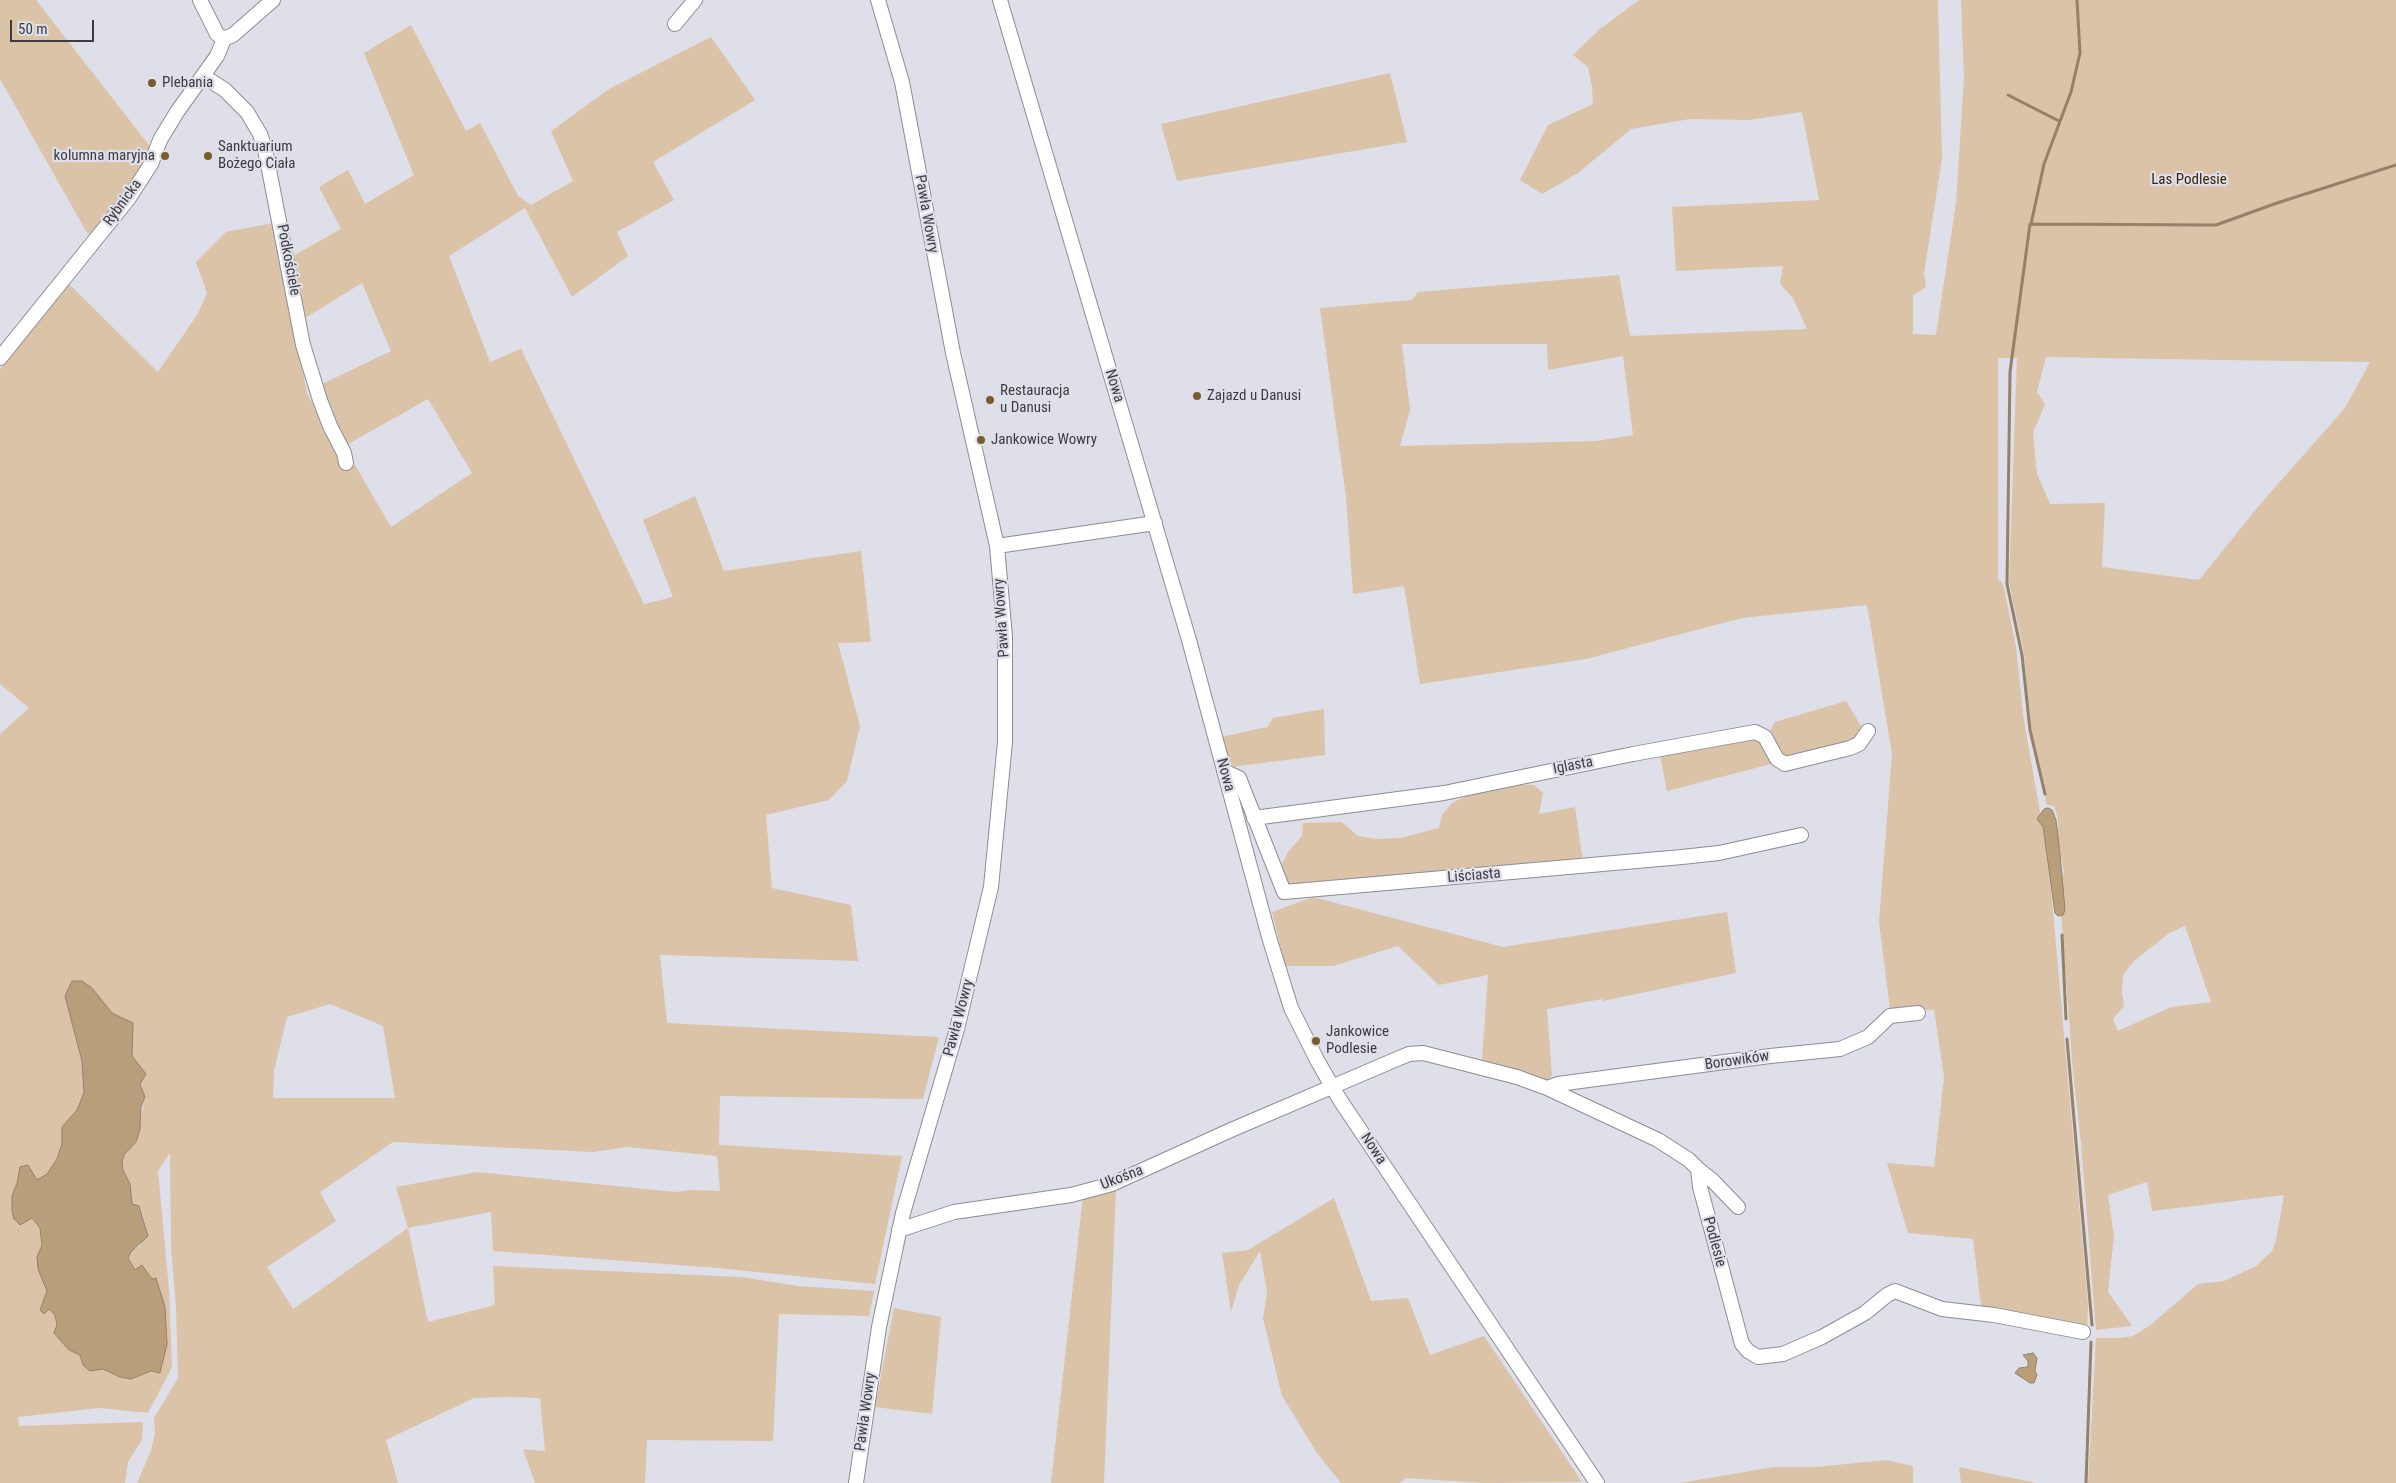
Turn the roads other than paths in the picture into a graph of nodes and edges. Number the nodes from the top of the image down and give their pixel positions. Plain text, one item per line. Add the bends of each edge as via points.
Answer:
1 (200, 0) edge
2 (274, 0) edge
3 (695, 0) edge
4 (878, 0) edge
5 (1000, 0) edge
6 (675, 24) dead end
7 (224, 39) junction
8 (203, 76) junction
9 (0, 358) edge
10 (346, 464) dead end
11 (1155, 523) junction
12 (996, 546) junction
13 (1868, 731) dead end
14 (1224, 771) junction
15 (1254, 818) junction
16 (1801, 835) dead end
17 (1918, 1013) dead end
18 (1332, 1087) junction
19 (1547, 1088) junction
20 (1698, 1170) junction
21 (1738, 1207) dead end
22 (899, 1230) junction
23 (2083, 1332) dead end
24 (856, 1483) edge
25 (1597, 1483) edge

1 - 7 street via 217,34
2 - 7 street
3 - 6 street
4 - 12 street, Pawła Wowry via 902,82 951,343
5 - 11 street, Nowa
7 - 8 street, Rybnicka
8 - 9 street, Rybnicka via 160,140 151,164 129,198
8 - 10 street, Podkościele via 225,90 246,112 260,134 303,345 320,400
11 - 12 street
11 - 14 street, Nowa
12 - 22 street, Pawła Wowry via 1005,637 1004,742 991,887 957,1029
13 - 15 street, Iglasta via 1859,744 1850,748 1785,764 1776,759 1765,737 1755,732 1517,776 1444,793
14 - 15 street, Liściasta via 1238,778
14 - 18 street, Nowa via 1286,992 1301,1030
15 - 16 street, Liściasta via 1284,892 1720,853
17 - 19 street, Borowików via 1890,1016 1868,1038 1840,1049 1558,1084
18 - 19 street via 1409,1054 1423,1053
18 - 22 street, Ukośna via 1112,1184 1071,1195 954,1212
18 - 25 street, Nowa
19 - 20 street via 1658,1140 1683,1155
20 - 21 street
20 - 23 street, Podlesie via 1742,1344 1758,1357 1782,1354 1822,1337 1896,1291 1942,1309
22 - 24 street, Pawła Wowry via 877,1336

